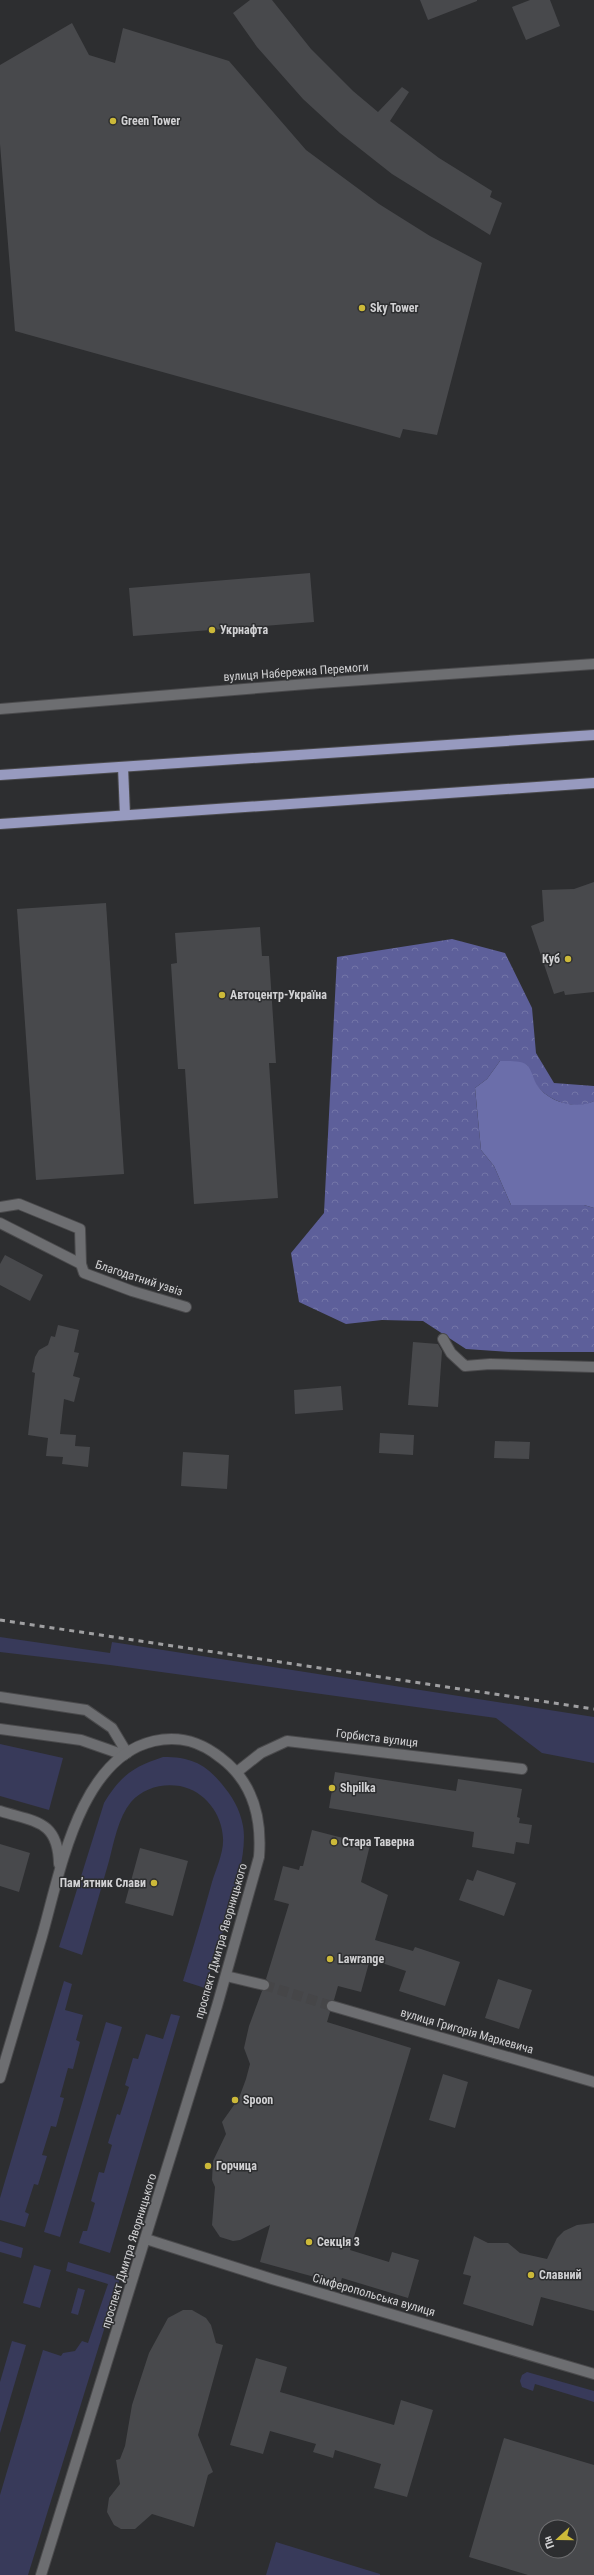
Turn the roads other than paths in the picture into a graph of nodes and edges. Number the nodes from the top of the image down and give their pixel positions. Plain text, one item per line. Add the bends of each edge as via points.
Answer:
1 (594, 664) edge
2 (0, 710) edge
3 (594, 734) edge
4 (122, 767) junction
5 (0, 775) edge
6 (594, 783) edge
7 (125, 815) junction
8 (0, 824) edge
9 (0, 1207) edge
10 (0, 1222) edge
11 (83, 1269) junction
12 (186, 1307) dead end
13 (443, 1339) dead end
14 (594, 1367) edge
15 (0, 1697) edge
16 (0, 1729) edge
17 (125, 1754) junction
18 (522, 1769) dead end
19 (237, 1772) junction
20 (0, 1811) edge
21 (60, 1872) junction
22 (226, 1976) junction
23 (264, 1985) tunnel mouth
24 (332, 2006) tunnel mouth
25 (0, 2078) edge
26 (594, 2082) edge
27 (146, 2239) junction
28 (594, 2374) edge
29 (41, 2575) edge

1 - 2 street, вулиця Набережна Перемоги
3 - 4 main road
4 - 5 main road
4 - 7 main road
6 - 7 main road
7 - 8 main road
9 - 11 street via 19,1204 80,1229
10 - 11 street, Благодатний узвіз
11 - 12 street, Благодатний узвіз via 132,1291
13 - 14 street via 451,1353 465,1366 490,1364
15 - 17 street via 86,1710 112,1728
16 - 17 street via 81,1740
17 - 19 street, проспект Дмитра Яворницького via 161,1739 192,1740 209,1749
17 - 21 street, проспект Дмитра Яворницького via 97,1781 71,1836
18 - 19 street, Горбиста вулиця via 287,1741 261,1753
19 - 22 street, проспект Дмитра Яворницького via 258,1812 261,1835 259,1857
20 - 21 street via 47,1827 55,1836 59,1848
21 - 25 street, проспект Дмитра Яворницького
22 - 23 street
22 - 27 street, проспект Дмитра Яворницького
24 - 26 street, вулиця Григорія Маркевича
27 - 28 street, Сімферопольська вулиця
27 - 29 street, проспект Дмитра Яворницького

